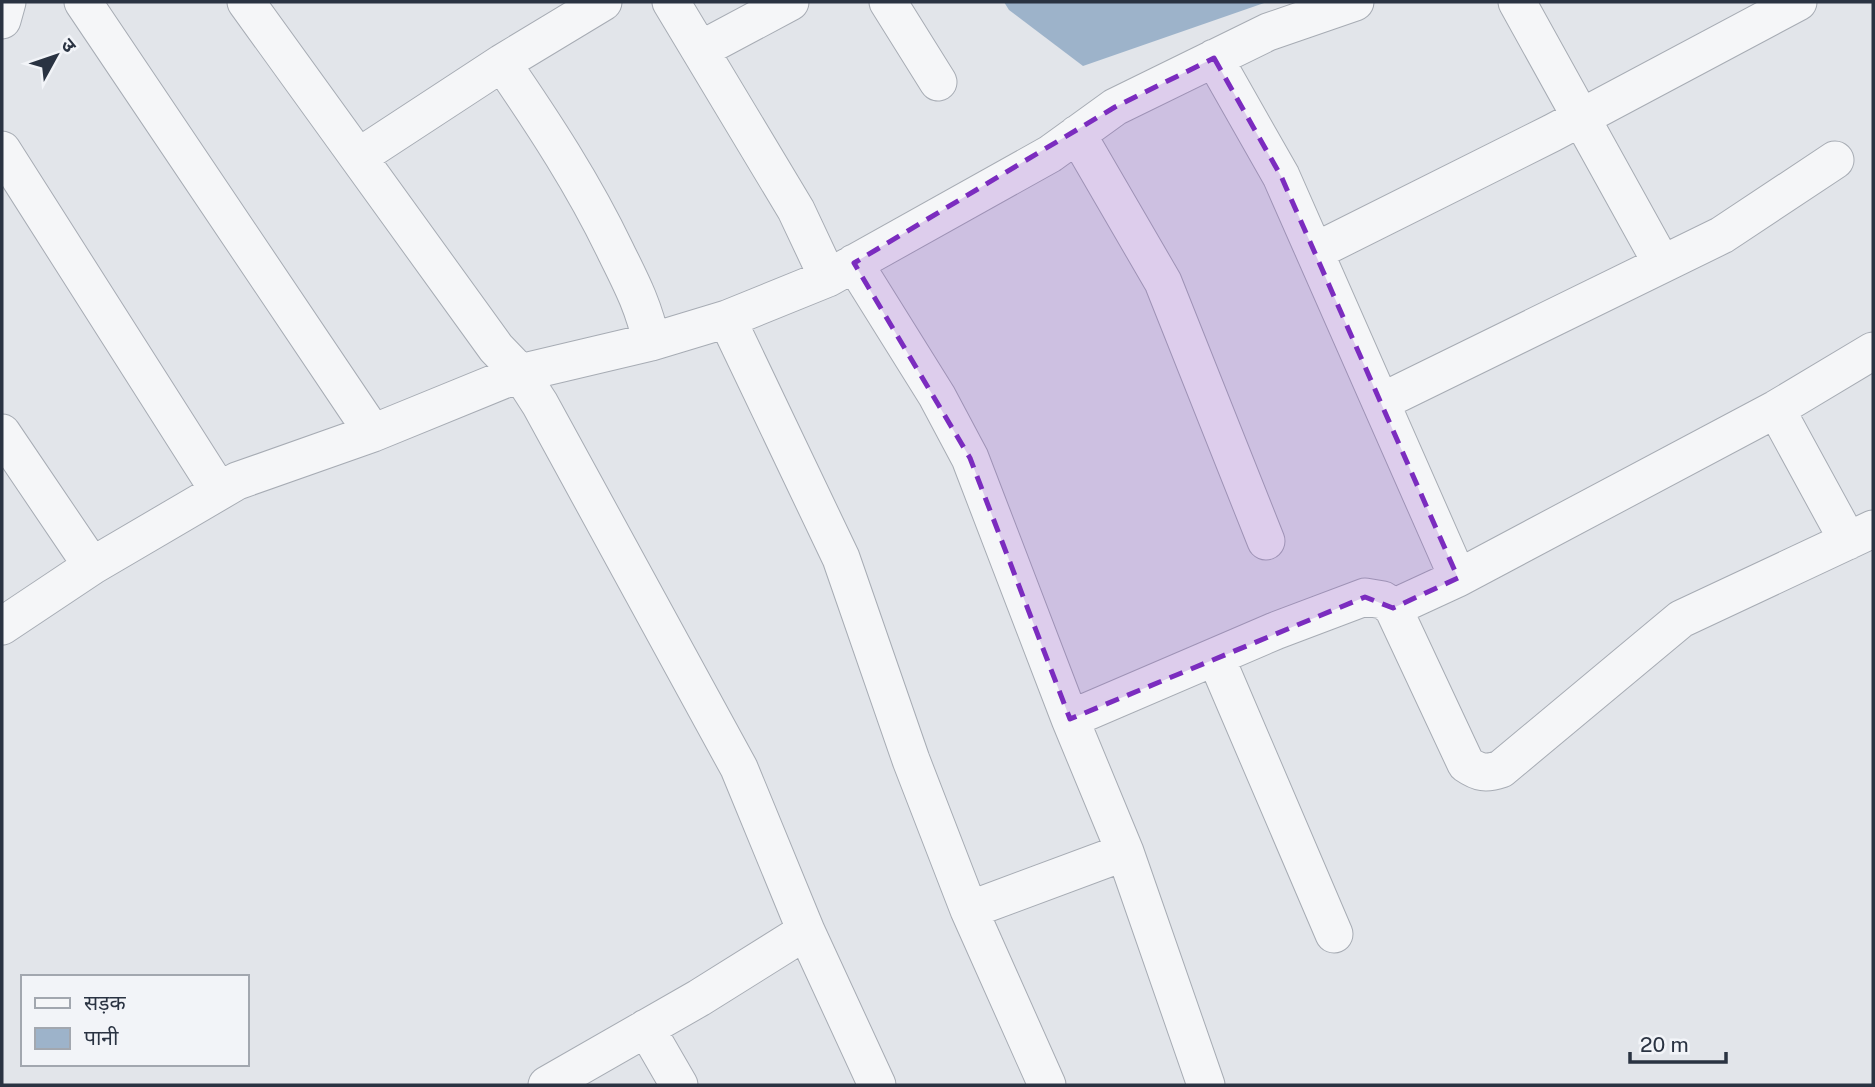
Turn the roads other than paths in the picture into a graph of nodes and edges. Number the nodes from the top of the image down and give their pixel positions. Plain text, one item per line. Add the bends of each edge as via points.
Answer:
1 (7, 2) edge
2 (83, 2) edge
3 (246, 2) edge
4 (603, 2) edge
5 (671, 2) edge
6 (790, 2) edge
7 (888, 2) edge
8 (1517, 2) edge
9 (1798, 2) edge
10 (1349, 3) edge
11 (2, 20) edge
12 (700, 50) junction
13 (1214, 58) junction
14 (502, 63) junction
15 (938, 82) dead end
16 (1581, 118) junction
17 (1077, 134) junction
18 (2, 150) edge
19 (360, 156) junction
20 (1835, 160) dead end
21 (1316, 251) junction
22 (1661, 262) junction
23 (841, 271) junction
24 (727, 319) junction
25 (651, 342) junction
26 (1873, 351) edge
27 (520, 373) junction
28 (1381, 402) junction
29 (1776, 409) junction
30 (373, 432) junction
31 (2, 433) edge
32 (219, 491) junction
33 (1861, 535) edge
34 (1266, 541) dead end
35 (92, 566) junction
36 (1458, 578) junction
37 (1392, 608) junction
38 (2, 626) edge
39 (1216, 657) junction
40 (1070, 719) junction
41 (1125, 852) junction
42 (969, 910) junction
43 (806, 931) junction
44 (1334, 934) dead end
45 (646, 1028) junction
46 (547, 1085) edge
47 (679, 1085) edge
48 (877, 1085) edge
49 (1047, 1085) edge
50 (1206, 1085) edge

1 - 11 street
2 - 30 street
3 - 19 street
4 - 14 street
5 - 12 street
6 - 12 street
7 - 15 street
8 - 16 street
9 - 16 street
10 - 13 street via 1268,32
12 - 23 street via 796,210
13 - 17 street via 1115,107
13 - 21 street via 1281,176
14 - 19 street
14 - 25 street via 567,158 646,312
16 - 21 street
16 - 22 street
17 - 23 street via 1050,154
17 - 34 street via 1163,282
18 - 32 street
19 - 27 street via 496,348
20 - 22 street via 1722,235
21 - 28 street
22 - 28 street
23 - 24 street
23 - 40 street via 937,396 970,458
24 - 25 street
24 - 42 street via 841,558
25 - 27 street
26 - 29 street
27 - 30 street
27 - 43 street via 739,768
28 - 36 street
29 - 33 street
29 - 36 street
30 - 32 street
31 - 35 street
32 - 35 street
33 - 37 street via 1681,619 1501,769 1483,774 1466,764
35 - 38 street
36 - 37 street
37 - 39 street via 1382,600 1365,597
39 - 40 street
39 - 44 street
40 - 41 street
41 - 42 street
41 - 50 street
42 - 49 street
43 - 45 street
43 - 48 street
45 - 46 street
45 - 47 street

